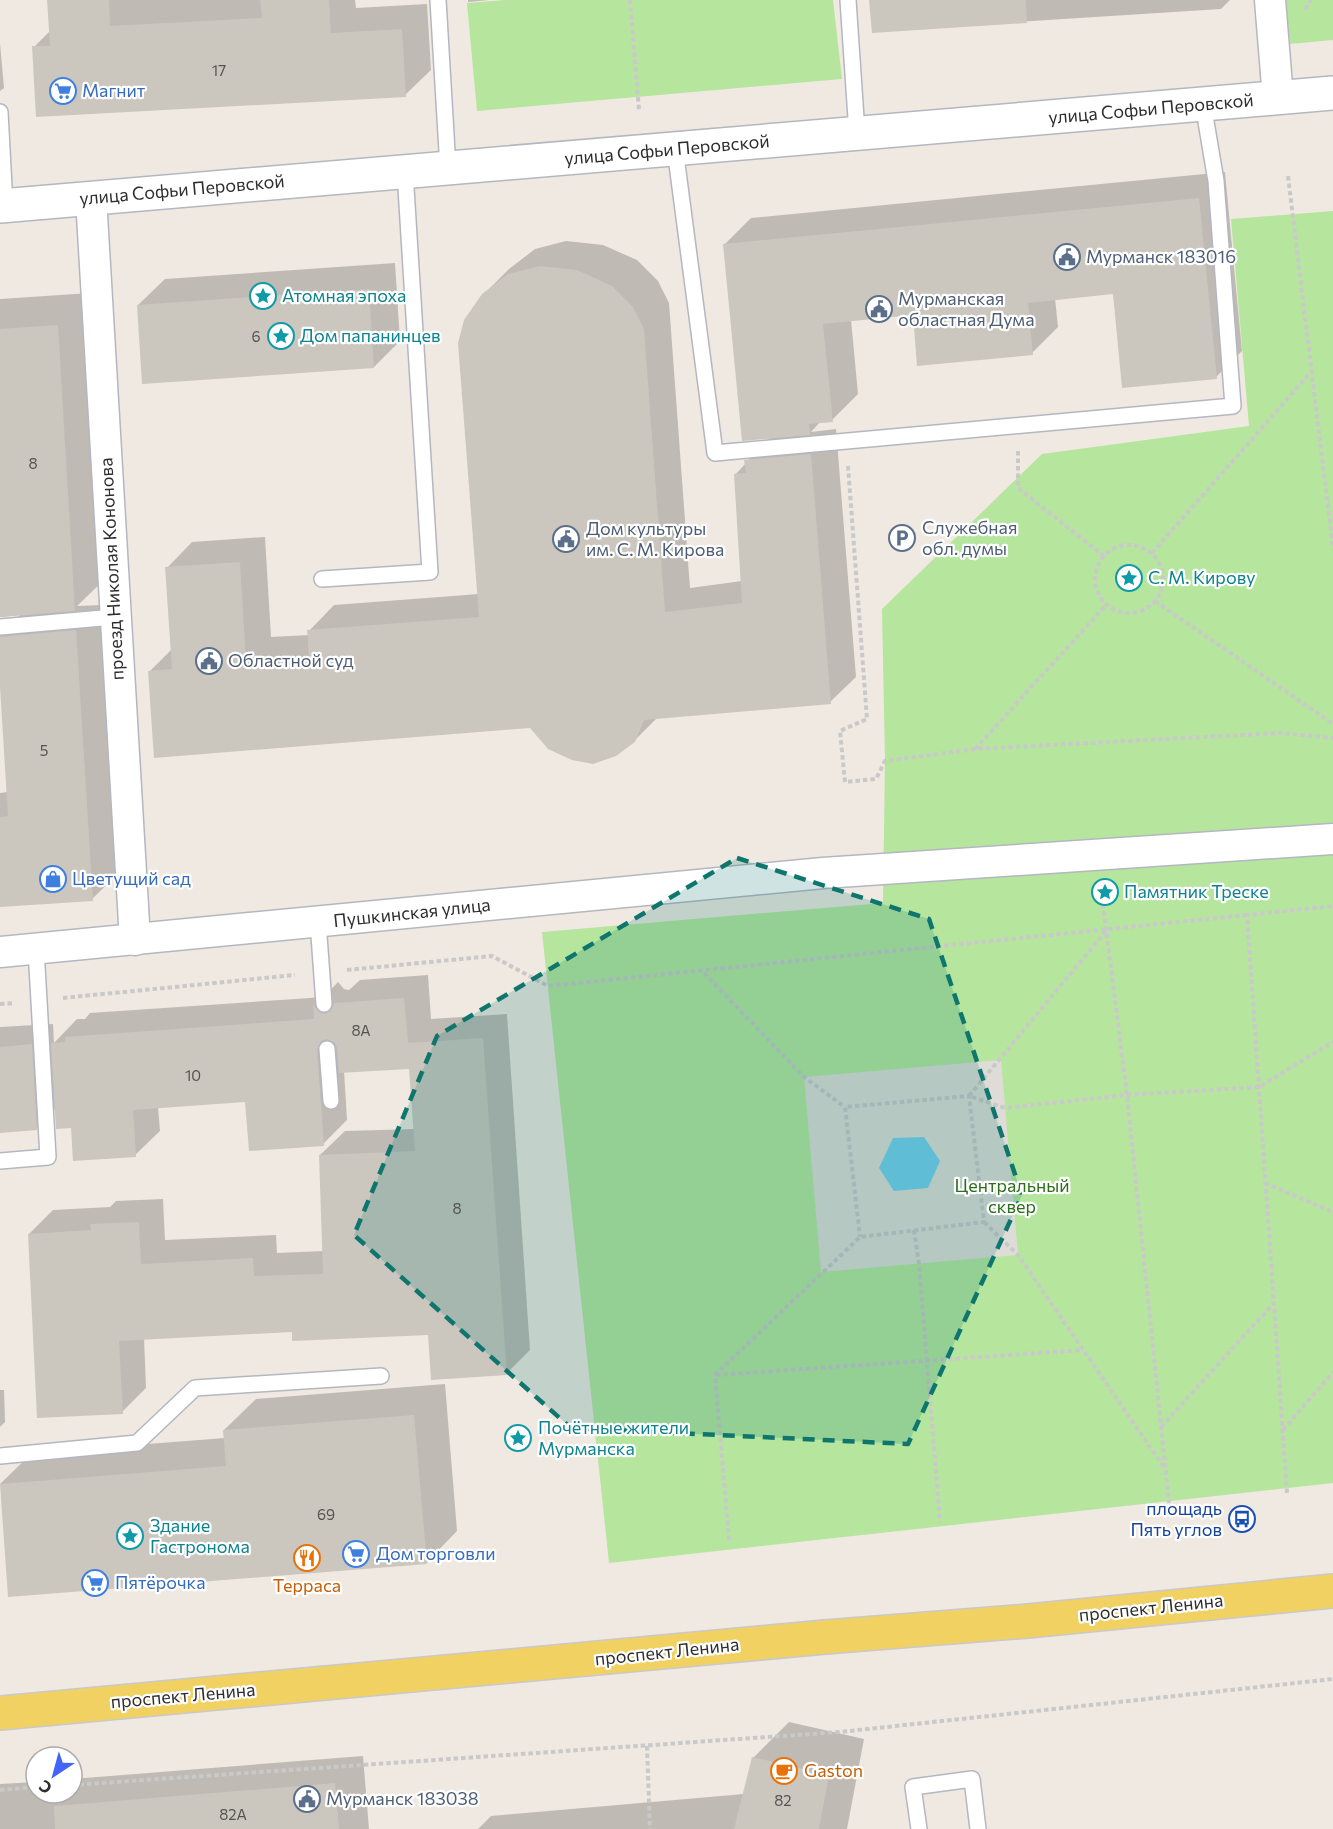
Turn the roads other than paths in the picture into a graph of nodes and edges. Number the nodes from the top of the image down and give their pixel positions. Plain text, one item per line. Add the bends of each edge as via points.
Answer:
1 (438, 0) edge
2 (848, 0) edge
3 (1270, 0) edge
4 (1333, 93) edge
5 (1278, 98) junction
6 (1203, 104) junction
7 (0, 112) edge
8 (857, 134) junction
9 (675, 149) junction
10 (448, 168) junction
11 (405, 172) junction
12 (91, 198) junction
13 (3, 206) edge
14 (322, 579) dead end
15 (114, 617) junction
16 (0, 627) edge
17 (1333, 839) edge
18 (318, 922) junction
19 (135, 940) junction
20 (36, 949) junction
21 (0, 952) edge
22 (324, 1004) dead end
23 (327, 1049) dead end
24 (331, 1101) dead end
25 (0, 1161) edge
26 (381, 1376) dead end
27 (0, 1456) edge
28 (1333, 1591) edge
29 (0, 1713) edge
30 (919, 1829) edge
31 (978, 1829) edge

1 - 10 lane
2 - 8 lane
3 - 5 street
4 - 5 street, улица Софьи Перовской
5 - 6 street, улица Софьи Перовской
6 - 8 street, улица Софьи Перовской
6 - 9 lane via 1216,181 1233,406 715,453
7 - 13 lane
8 - 9 street, улица Софьи Перовской
9 - 10 street, улица Софьи Перовской
10 - 11 street, улица Софьи Перовской
11 - 12 street, улица Софьи Перовской
11 - 14 lane via 430,572
12 - 13 street, улица Софьи Перовской
12 - 15 street, проезд Николая Кононова
15 - 16 lane
15 - 19 street, проезд Николая Кононова
17 - 18 street, Пушкинская улица via 823,873
18 - 19 street, Пушкинская улица
18 - 22 lane
19 - 20 street, Пушкинская улица
20 - 21 street, Пушкинская улица
20 - 25 lane via 48,1157
23 - 24 lane
26 - 27 lane via 195,1388 137,1443
28 - 29 main road, проспект Ленина
30 - 31 lane via 913,1787 972,1779

